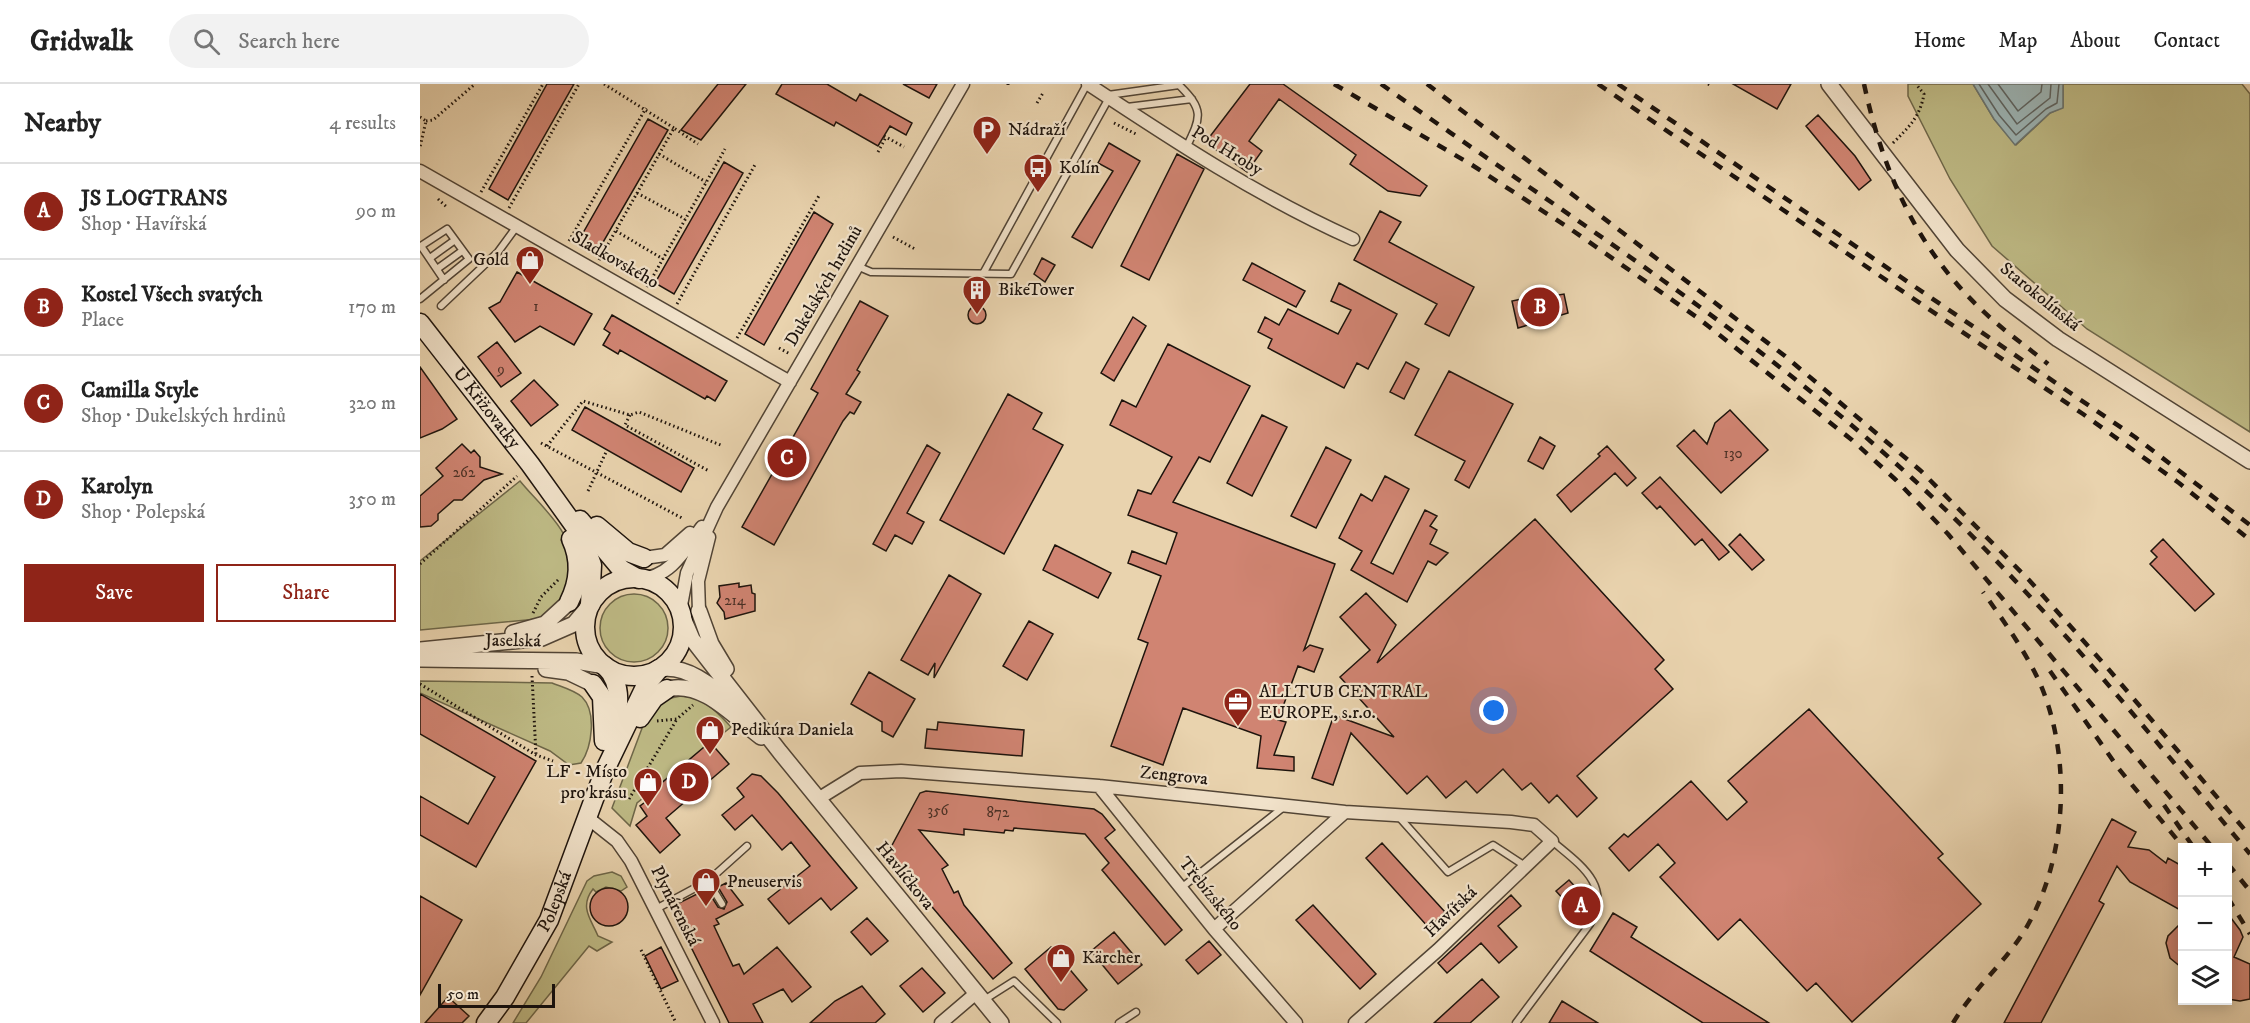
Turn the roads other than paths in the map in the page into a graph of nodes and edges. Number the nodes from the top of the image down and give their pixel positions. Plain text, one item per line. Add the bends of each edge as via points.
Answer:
1 (963, 84) edge
2 (1087, 84) edge
3 (1178, 84) edge
4 (1829, 84) edge
5 (1107, 97) junction
6 (1192, 99) junction
7 (1123, 108) junction
8 (1186, 149) junction
9 (420, 171) edge
10 (518, 225) junction
11 (1353, 239) dead end
12 (455, 240) junction
13 (462, 251) junction
14 (429, 258) junction
15 (857, 266) junction
16 (437, 269) junction
17 (984, 272) junction
18 (444, 280) junction
19 (420, 299) edge
20 (441, 306) dead end
21 (420, 323) edge
22 (790, 381) junction
23 (2250, 461) edge
24 (530, 464) junction
25 (717, 507) junction
26 (644, 558) joint
27 (639, 579) junction
28 (569, 602) joint
29 (590, 605) junction
30 (680, 611) junction
31 (699, 611) joint
32 (420, 650) edge
33 (439, 654) junction
34 (420, 659) edge
35 (605, 666) junction
36 (659, 669) junction
37 (592, 684) joint
38 (667, 689) joint
39 (780, 752) junction
40 (604, 772) junction
41 (1099, 786) junction
42 (819, 799) junction
43 (1285, 806) junction
44 (1345, 812) junction
45 (1398, 815) junction
46 (588, 818) junction
47 (1552, 841) junction
48 (747, 846) dead end
49 (1525, 866) junction
50 (708, 881) junction
51 (1181, 888) junction
52 (722, 904) dead end
53 (657, 909) junction
54 (1214, 929) junction
55 (978, 998) junction
56 (1136, 1012) dead end
57 (486, 1023) edge
58 (713, 1023) edge
59 (941, 1023) edge
60 (1000, 1023) edge
61 (1057, 1023) edge
62 (1119, 1023) edge
63 (1296, 1023) edge
64 (1355, 1023) edge
65 (1516, 1023) edge

1 - 15 street, Dukelských hrdinů
2 - 5 street, Pod Hroby
2 - 17 lane
3 - 5 lane
3 - 6 lane
4 - 23 street, Starokolínská via 1958,250 2005,298 2058,339
5 - 7 street, Pod Hroby
5 - 17 lane via 1011,274
6 - 7 lane
6 - 8 lane via 1199,117
7 - 8 street, Pod Hroby
8 - 11 street, Pod Hroby via 1296,213
9 - 10 street, Sladkovského
10 - 20 lane via 498,252
10 - 22 street, Sladkovského
12 - 13 lane
12 - 14 lane
12 - 14 lane via 447,229 421,246
13 - 16 lane
13 - 18 lane via 469,259
14 - 16 lane
15 - 17 lane via 871,272
15 - 22 street, Dukelských hrdinů
16 - 18 lane
18 - 19 lane
21 - 24 main road, U Křižovatky
22 - 25 street, Dukelských hrdinů
24 - 26 main road via 616,543
24 - 27 main road, U Křižovatky via 621,569
24 - 28 main road via 576,554 576,584
24 - 29 main road, U Křižovatky via 585,544 592,573
25 - 26 street, Dukelských hrdinů via 672,550 657,558
25 - 27 street, Dukelských hrdinů via 674,563 659,575
25 - 30 street, Dukelských hrdinů via 687,573
25 - 31 street, Dukelských hrdinů via 698,581
27 - 29 main road via 609,585
27 - 30 main road via 660,586
28 - 33 street via 555,617 531,629
29 - 33 street, Jaselská via 574,624 542,638
29 - 35 main road via 585,623 587,641 593,655
30 - 36 main road via 683,628 678,647
30 - 39 street, Havlíčkova via 692,639
31 - 39 street via 711,644
32 - 33 street, Jaselská
33 - 34 street, Jaselská
33 - 35 street, Jaselská
33 - 37 street via 556,670 578,675
35 - 36 main road via 616,673 635,676
35 - 40 main road, Polepská via 616,681 619,700
36 - 39 street, Havlíčkova via 682,671 713,687
36 - 40 main road, Polepská via 646,685
37 - 40 main road via 603,704
38 - 39 street via 686,687 700,692
38 - 40 main road via 647,706
39 - 42 street, Havlíčkova
40 - 46 main road, Polepská
41 - 42 street, Zengrova via 874,771 852,776
41 - 43 street, Zengrova
41 - 51 street, Třebízského
42 - 55 street, Havlíčkova
43 - 44 street, Zengrova
43 - 51 lane
44 - 45 street, Zengrova
44 - 54 street
45 - 47 street, Zengrova via 1534,825
45 - 49 lane via 1448,872 1493,845
46 - 53 street, Plynárenská via 623,850
46 - 57 main road, Polepská via 549,920
47 - 49 street, Havířská
47 - 65 lane via 1591,878 1597,888 1598,906 1590,924
48 - 50 lane
49 - 64 street, Havířská
50 - 52 lane
50 - 53 lane
51 - 54 street, Třebízského
53 - 58 street, Plynárenská
54 - 63 street, Třebízského
55 - 59 street
55 - 60 street, Havlíčkova
55 - 61 lane via 1014,981
56 - 62 lane

